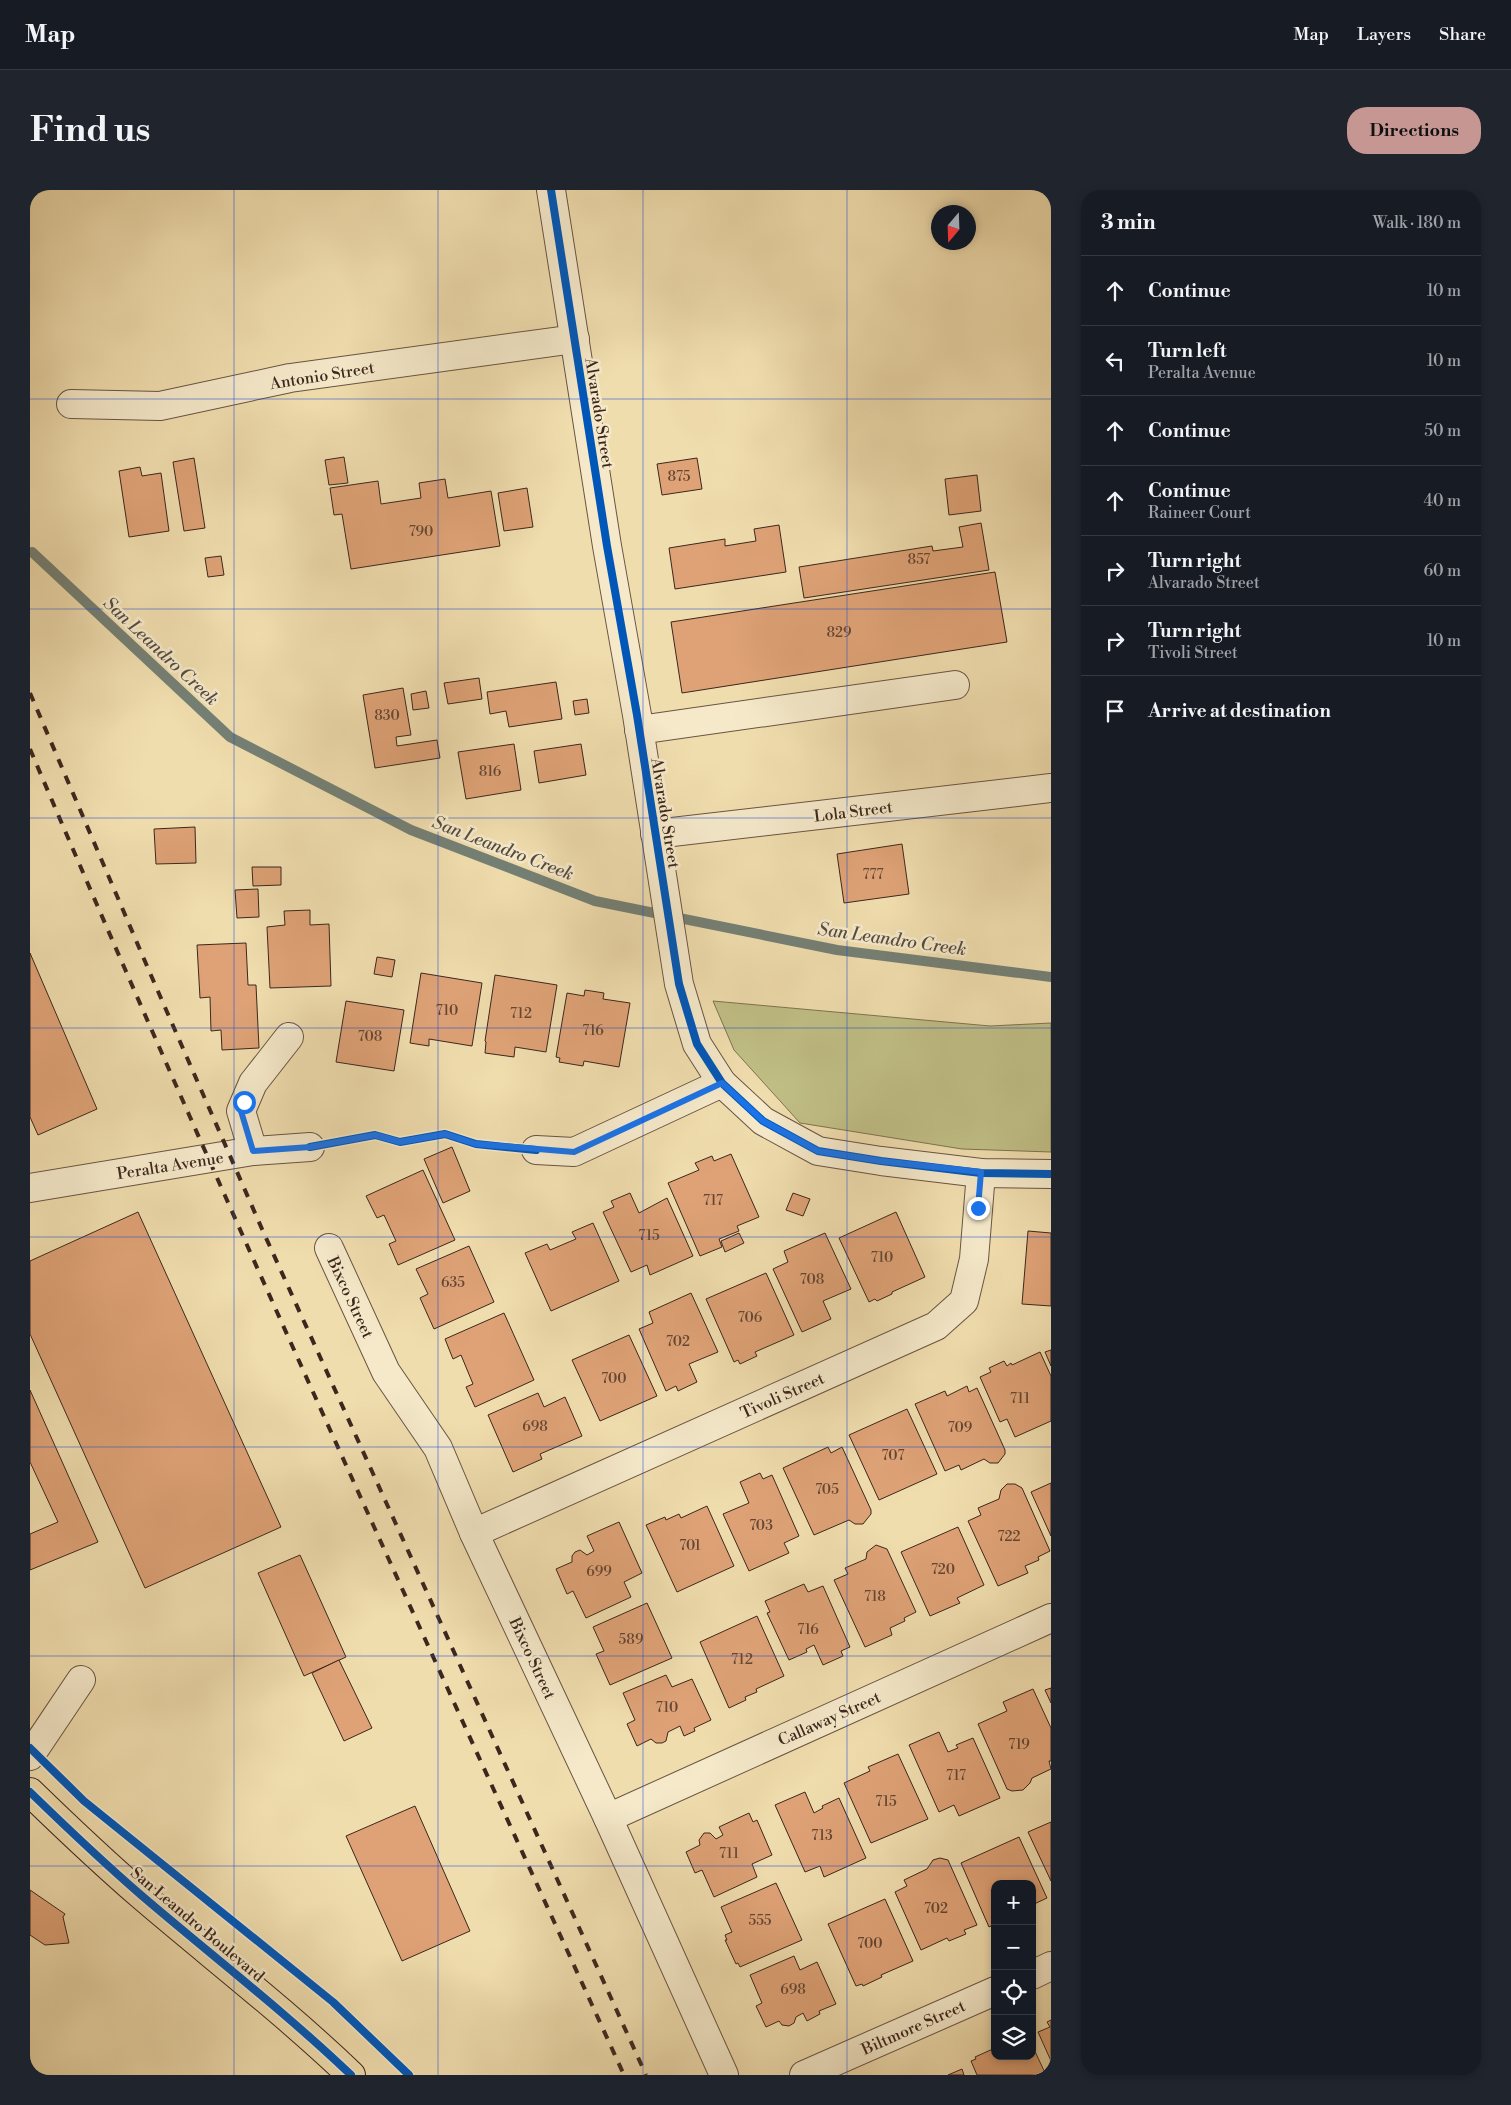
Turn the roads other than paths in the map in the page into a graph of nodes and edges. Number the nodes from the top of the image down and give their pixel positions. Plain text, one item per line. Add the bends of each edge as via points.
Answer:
1 (551, 190) edge
2 (575, 339) junction
3 (71, 404) dead end
4 (955, 685) dead end
5 (639, 730) junction
6 (1051, 788) edge
7 (655, 834) junction
8 (289, 1037) dead end
9 (722, 1083) junction
10 (310, 1147) dead end
11 (536, 1150) dead end
12 (253, 1151) junction
13 (981, 1172) junction
14 (1051, 1174) edge
15 (30, 1188) edge
16 (329, 1248) dead end
17 (474, 1533) junction
18 (1051, 1618) edge
19 (81, 1680) dead end
20 (30, 1756) edge
21 (30, 1792) edge
22 (608, 1818) junction
23 (1051, 1966) edge
24 (1036, 1973) edge
25 (991, 1993) edge
26 (351, 2075) edge
27 (724, 2075) edge
28 (804, 2075) edge

1 - 2 street, Alvarado Street
2 - 3 street, Antonio Street via 290,378 160,406
2 - 5 street, Alvarado Street via 606,546
4 - 5 street
5 - 7 street, Alvarado Street
6 - 7 street, Lola Street
7 - 9 street, Alvarado Street via 679,984 697,1044
8 - 12 street via 253,1083 241,1111
9 - 11 street via 574,1152
9 - 13 street, Alvarado Street via 763,1121 818,1151
10 - 12 street, Peralta Avenue
12 - 15 street, Peralta Avenue
13 - 14 street, Alvarado Street
13 - 17 street, Tivoli Street via 974,1259 964,1302 936,1326
16 - 17 street, Bixco Street via 386,1372 438,1448
17 - 22 street, Bixco Street
18 - 22 street, Callaway Street
19 - 20 street
21 - 26 main road, San Leandro Boulevard via 139,1894
22 - 27 street, Bixco Street
23 - 24 street
25 - 28 street, Biltmore Street

